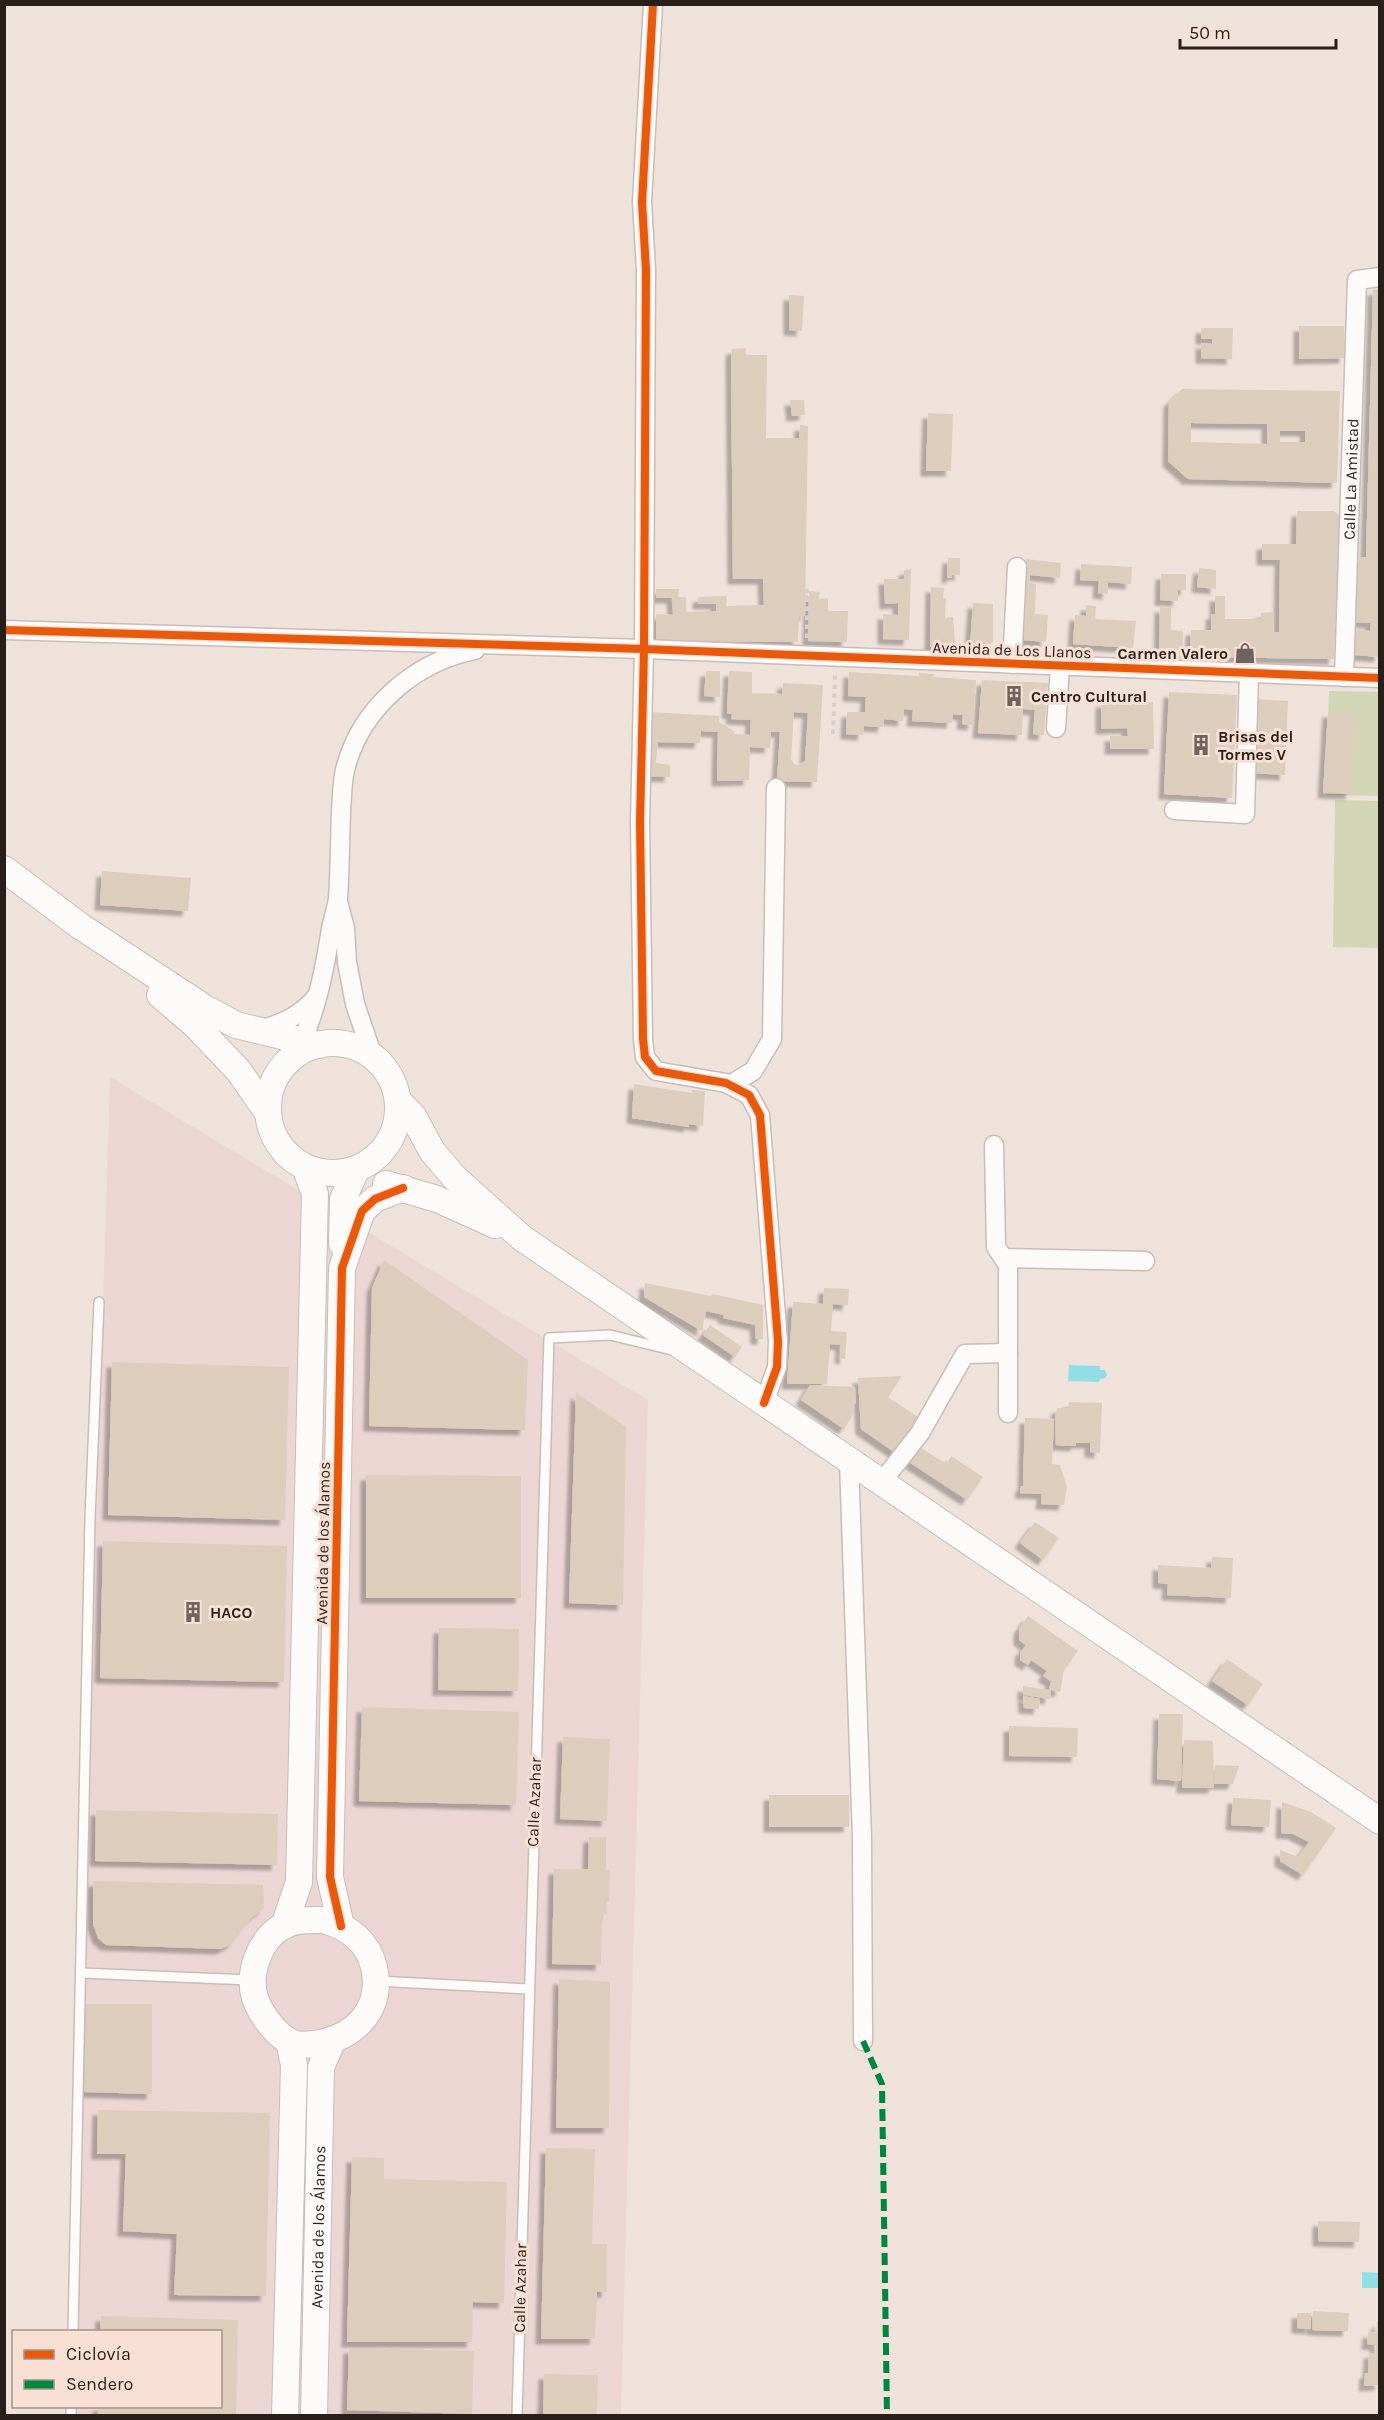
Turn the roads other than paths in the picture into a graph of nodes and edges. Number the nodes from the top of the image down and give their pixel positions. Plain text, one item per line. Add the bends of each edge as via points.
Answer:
1 (652, 4) edge
2 (1380, 277) edge
3 (1017, 567) dead end
4 (4, 630) edge
5 (497, 645) junction
6 (644, 649) junction
7 (1012, 664) junction
8 (1060, 666) junction
9 (1249, 673) junction
10 (1344, 677) junction
11 (1380, 678) edge
12 (1056, 728) dead end
13 (776, 788) dead end
14 (1174, 810) dead end
15 (4, 869) edge
16 (338, 900) junction
17 (80, 926) junction
18 (318, 995) junction
19 (257, 1030) junction
20 (306, 1047) junction
21 (373, 1057) junction
22 (730, 1085) junction
23 (398, 1101) junction
24 (268, 1113) junction
25 (994, 1145) dead end
26 (305, 1167) junction
27 (349, 1173) junction
28 (403, 1188) junction
29 (522, 1238) junction
30 (1003, 1258) junction
31 (1145, 1261) dead end
32 (342, 1268) junction
33 (99, 1302) dead end
34 (1008, 1353) junction
35 (694, 1356) junction
36 (764, 1403) junction
37 (1008, 1413) dead end
38 (849, 1462) junction
39 (881, 1483) junction
40 (1380, 1821) edge
41 (284, 1926) junction
42 (341, 1926) junction
43 (81, 1973) junction
44 (253, 1980) junction
45 (377, 1981) junction
46 (528, 1989) junction
47 (333, 2040) junction
48 (289, 2041) junction
49 (863, 2042) dead end
50 (73, 2330) edge
51 (285, 2415) edge
52 (314, 2415) edge
53 (517, 2415) edge

1 - 6 street via 642,202 646,270
2 - 10 street, Calle La Amistad via 1357,280
3 - 7 street
4 - 5 street
5 - 6 street, Avenida de Los Llanos
5 - 16 street via 461,652 423,668 374,710 358,733 345,771
6 - 7 street, Avenida de Los Llanos
6 - 22 street via 640,822 645,1057 656,1071
7 - 8 street, Avenida de Los Llanos
8 - 9 street, Avenida de Los Llanos
8 - 12 street
9 - 10 street, Avenida de Los Llanos
9 - 14 street via 1245,814
10 - 11 street, Avenida de Los Llanos
13 - 22 street via 772,1039 753,1071
15 - 17 street
16 - 18 street
16 - 21 street via 355,1004
17 - 19 street via 205,1008 236,1025
17 - 24 street via 195,1025 238,1070
18 - 19 street via 309,1006 278,1026
18 - 20 street
19 - 20 street
20 - 21 street via 338,1044
20 - 24 street via 279,1071 270,1091
21 - 23 street via 394,1084
22 - 36 street via 749,1095 760,1115 778,1341 777,1367
23 - 27 street via 395,1127 384,1150
23 - 29 street via 413,1116 432,1151 455,1178
24 - 26 street via 273,1135 286,1154
25 - 30 street via 996,1247
26 - 27 street via 322,1173
26 - 41 street, Avenida de los Álamos via 315,1194 299,1882
27 - 28 street
27 - 32 street, Avenida de los Álamos via 343,1199
28 - 29 street via 437,1199
28 - 32 street, Avenida de los Álamos via 375,1199 362,1211
29 - 35 street
30 - 31 street
30 - 34 street via 1008,1265
32 - 42 street, Avenida de los Álamos via 330,1877
33 - 43 lane via 90,1518
34 - 37 street
34 - 39 street via 965,1354 920,1433
35 - 36 street
35 - 46 lane, Calle Azahar via 610,1335 549,1338
36 - 38 street
38 - 39 street
38 - 49 street via 862,1838
39 - 40 street
41 - 42 street via 324,1920
41 - 44 street via 269,1939 256,1960
42 - 45 street via 356,1935 371,1955
43 - 44 lane
43 - 50 lane
44 - 48 street via 259,2009
45 - 46 lane
45 - 47 street via 363,2020
46 - 53 lane, Calle Azahar
47 - 48 street via 309,2045
47 - 52 street, Avenida de los Álamos via 321,2067
48 - 51 street, Avenida de los Álamos via 294,2065

